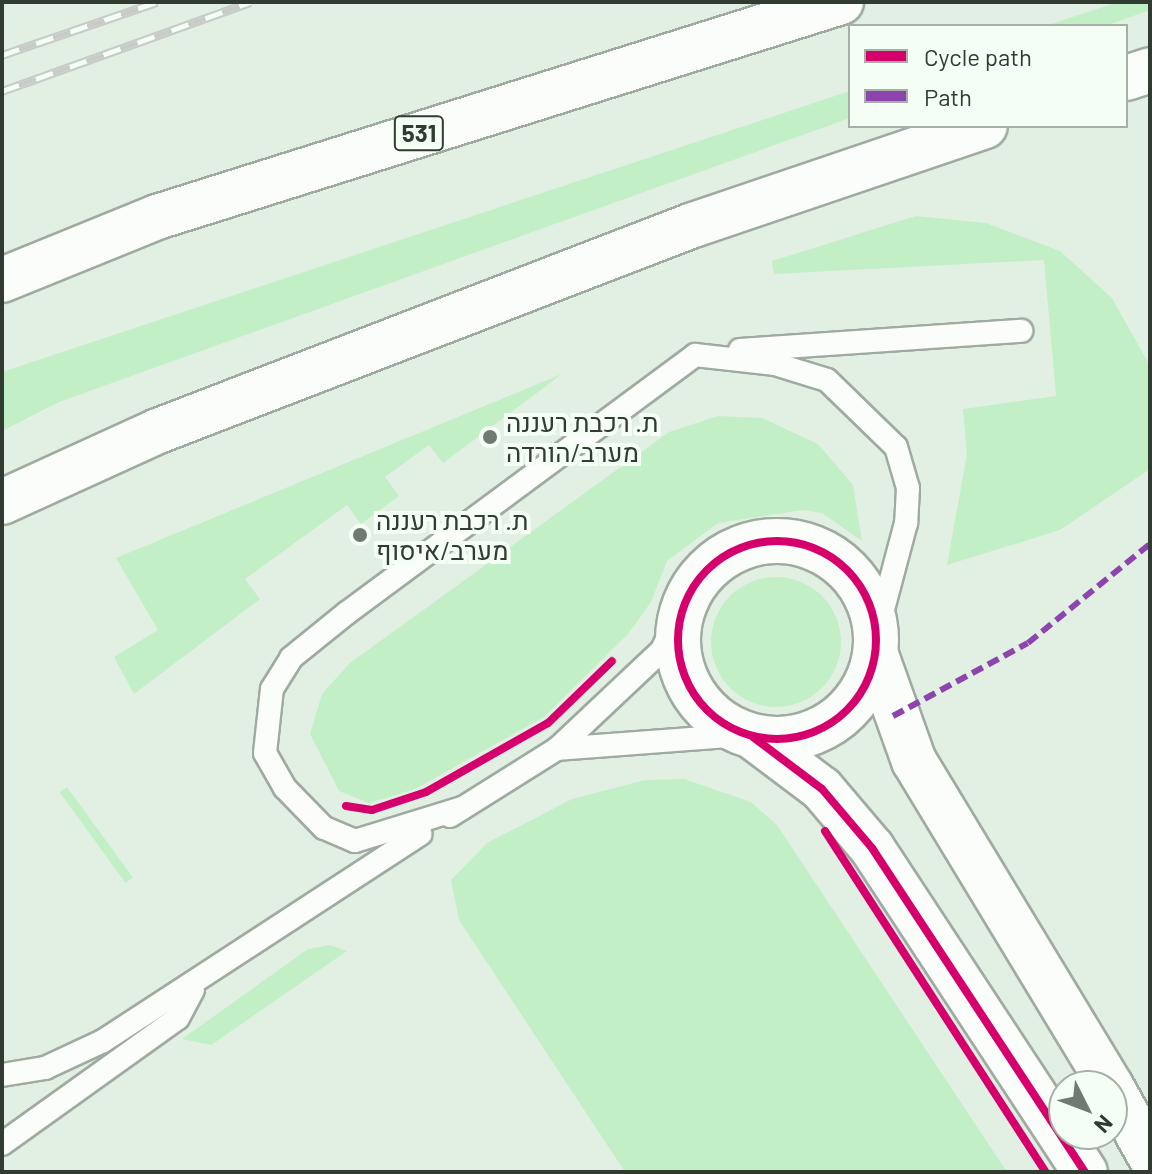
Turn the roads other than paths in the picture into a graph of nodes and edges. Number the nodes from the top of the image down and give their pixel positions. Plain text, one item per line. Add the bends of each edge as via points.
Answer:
1 (841, 2) edge
2 (1150, 70) edge
3 (1128, 77) edge
4 (979, 128) edge
5 (2, 280) edge
6 (1021, 331) dead end
7 (695, 355) junction
8 (2, 502) edge
9 (686, 599) junction
10 (876, 645) junction
11 (748, 736) junction
12 (557, 749) junction
13 (462, 808) junction
14 (193, 989) junction
15 (1102, 1070) edge
16 (2, 1075) edge
17 (1128, 1116) edge
18 (2, 1144) edge
19 (1150, 1156) edge
20 (1085, 1172) edge

1 - 5 main road, 531 via 157,217
2 - 3 main road
4 - 8 main road via 693,225 158,431
6 - 7 lane
7 - 10 lane via 775,364 827,380 865,409 896,447 908,488 906,523
7 - 13 lane via 348,612 291,658 272,689 265,753 285,788 324,828 355,841
9 - 10 main road via 732,552 763,541 796,542 853,575 870,603
9 - 11 main road via 679,664 714,718
9 - 12 lane via 662,650
10 - 11 main road via 852,703 819,731
10 - 15 main road via 914,761
11 - 12 lane
11 - 20 main road via 822,789 872,848
12 - 13 lane
13 - 14 lane
14 - 16 lane via 72,1057
14 - 18 lane via 178,1018
17 - 19 main road

